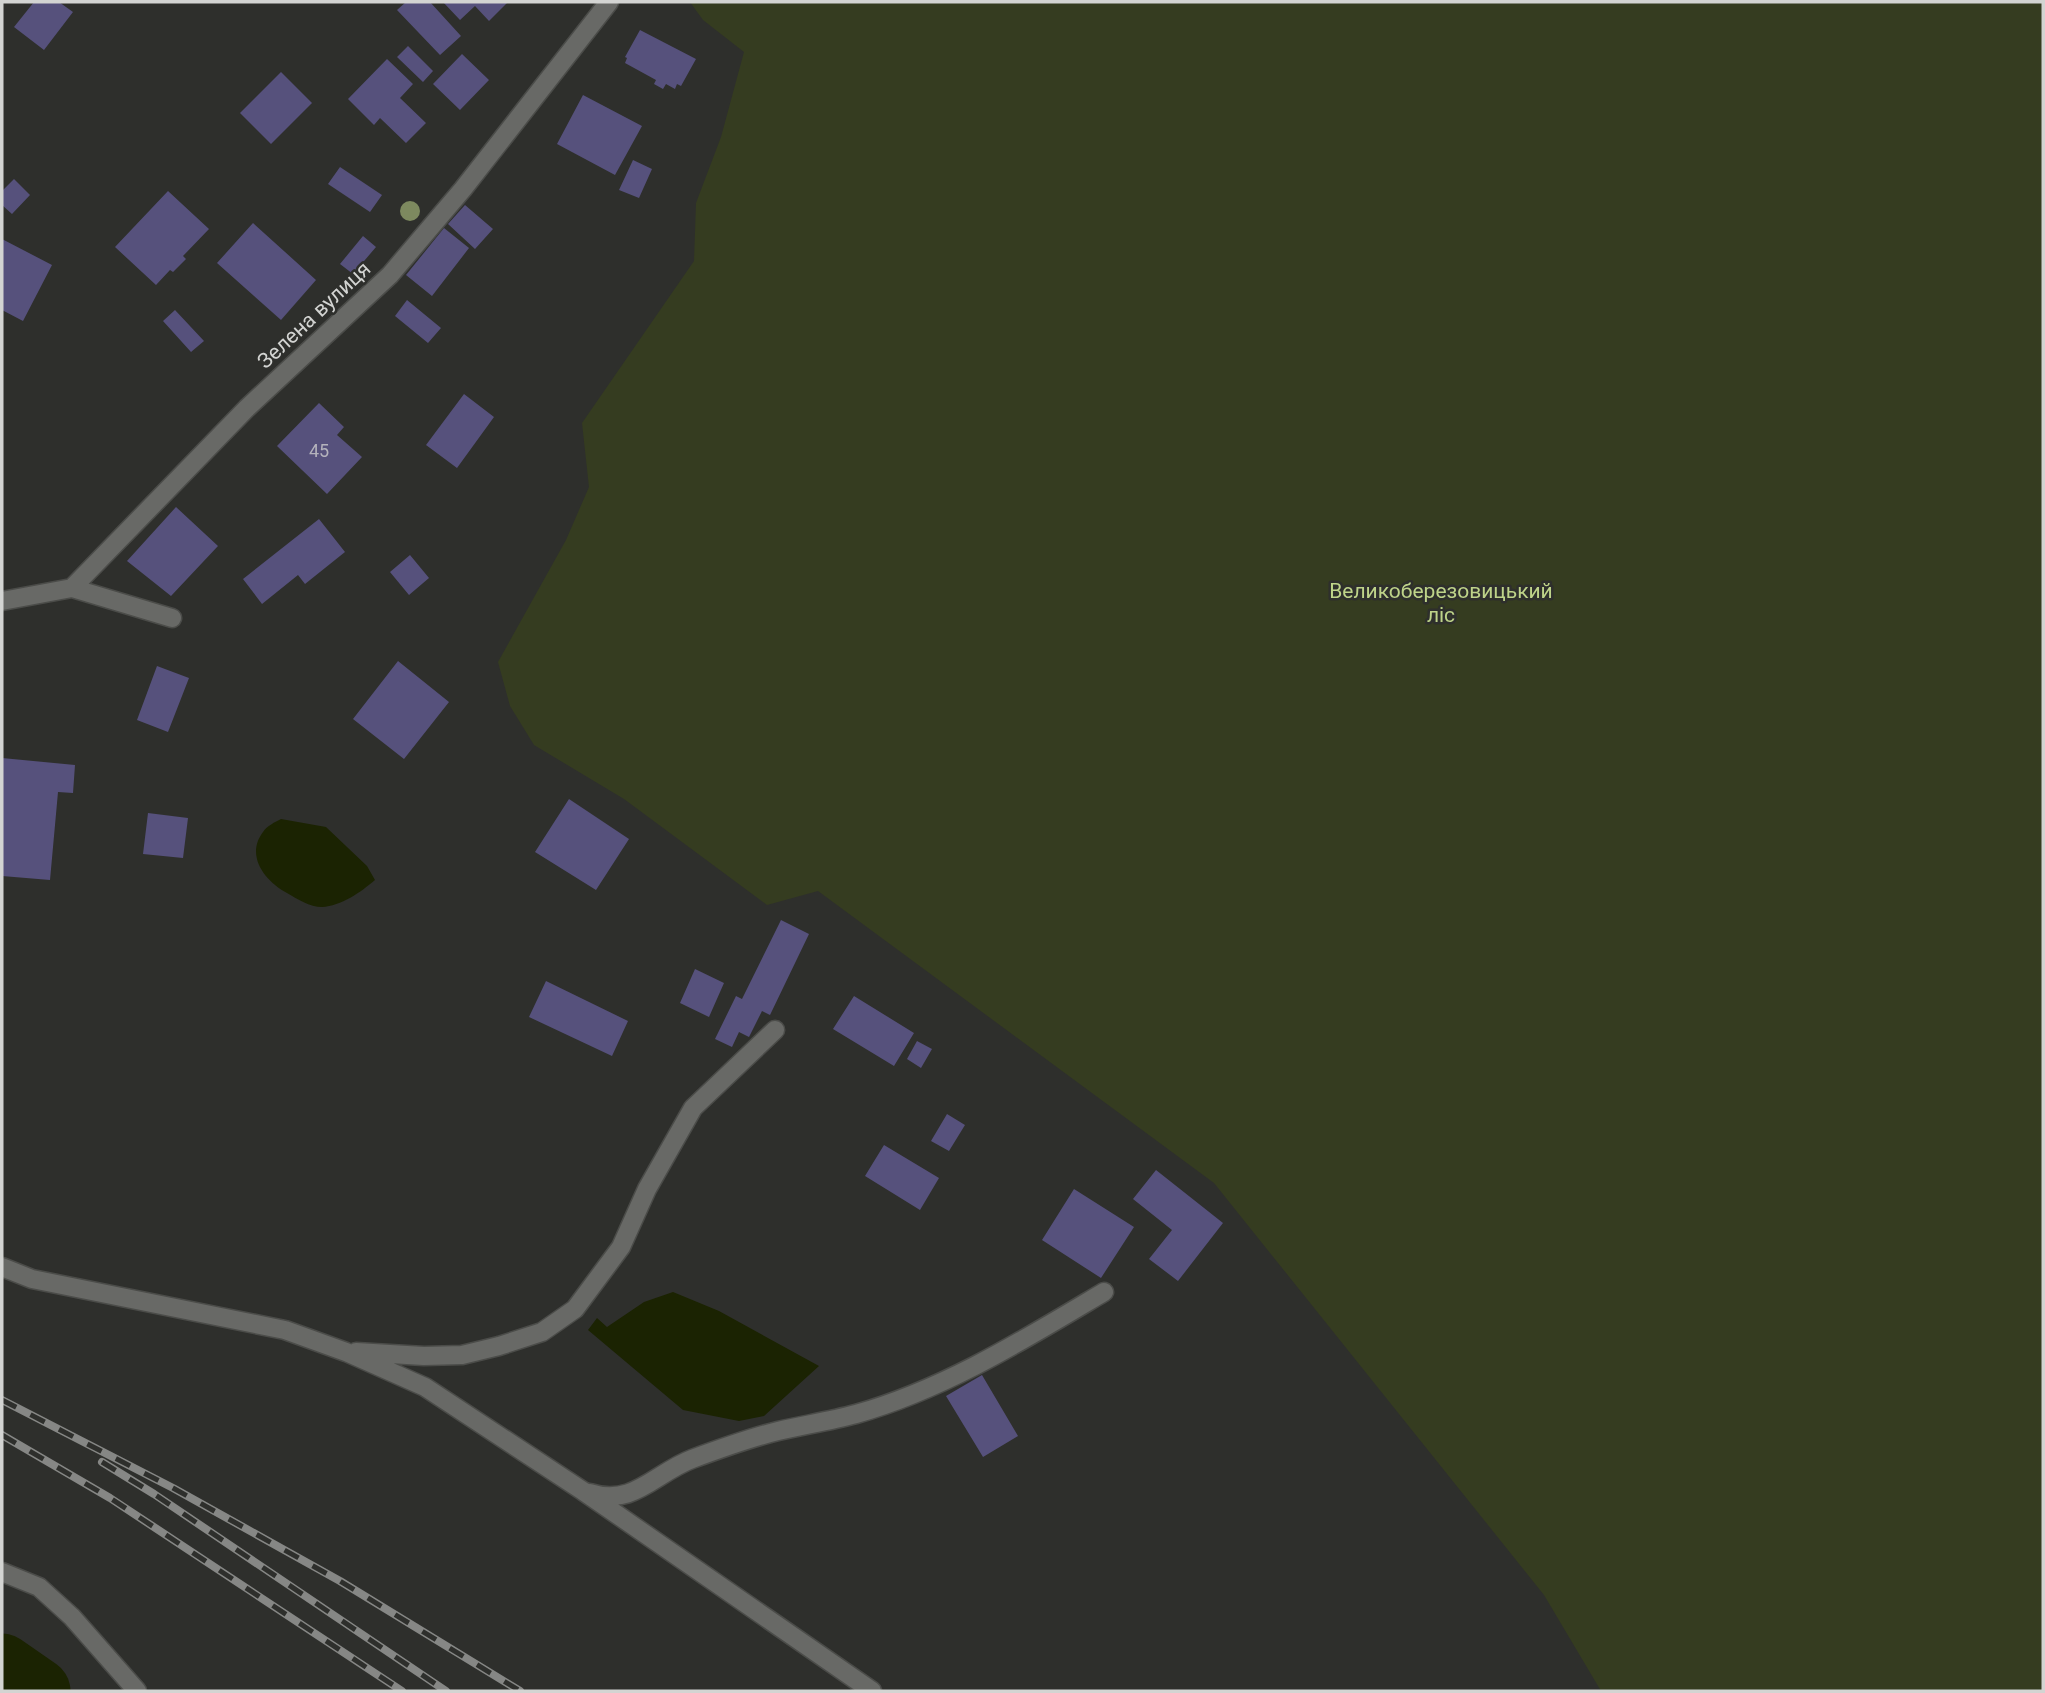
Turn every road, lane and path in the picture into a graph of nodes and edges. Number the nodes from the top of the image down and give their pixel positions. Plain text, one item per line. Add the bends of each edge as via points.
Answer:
1 (609, 2) edge
2 (72, 588) junction
3 (2, 601) edge
4 (172, 618) dead end
5 (775, 1030) dead end
6 (2, 1267) edge
7 (1104, 1292) dead end
8 (346, 1352) junction
9 (583, 1491) junction
10 (2, 1572) edge
11 (137, 1691) edge
12 (872, 1691) edge

1 - 2 street, Зелена вулиця via 390,275 247,408
2 - 3 street
2 - 4 street
5 - 8 street via 692,1108 647,1188 621,1247 575,1309 542,1332 462,1354
6 - 8 street via 32,1279 285,1329
7 - 9 street via 1004,1351 923,1391 689,1460 629,1494 604,1497
8 - 9 street via 425,1387
9 - 12 street
10 - 11 street via 39,1587

